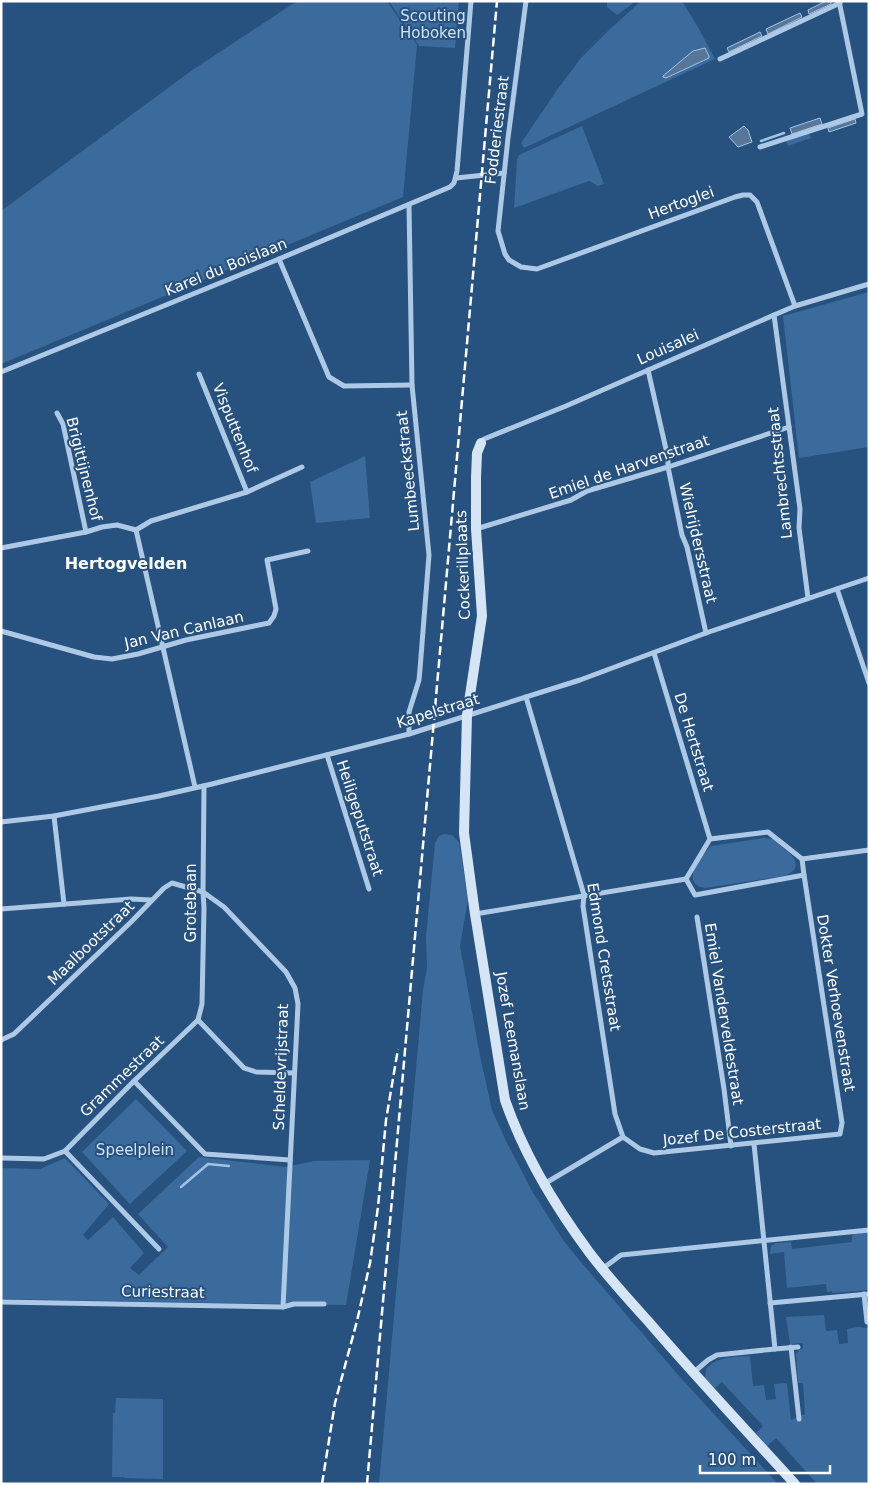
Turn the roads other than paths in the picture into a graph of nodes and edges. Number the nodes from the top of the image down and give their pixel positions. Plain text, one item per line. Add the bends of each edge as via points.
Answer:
1 (471, 1) edge
2 (526, 1) edge
3 (839, 2) edge
4 (720, 59) dead end
5 (760, 147) dead end
6 (504, 172) junction
7 (456, 178) junction
8 (409, 204) junction
9 (279, 259) junction
10 (509, 260) joint
11 (869, 284) edge
12 (795, 306) junction
13 (774, 315) junction
14 (648, 370) junction
15 (1, 372) edge
16 (199, 374) dead end
17 (412, 385) junction
18 (57, 413) dead end
19 (789, 427) junction
20 (480, 443) joint
21 (302, 467) dead end
22 (668, 467) junction
23 (247, 492) junction
24 (476, 529) junction
25 (136, 530) junction
26 (86, 532) junction
27 (1, 548) edge
28 (308, 551) dead end
29 (869, 578) edge
30 (837, 588) junction
31 (808, 598) junction
32 (1, 631) edge
33 (706, 634) junction
34 (164, 647) junction
35 (654, 653) junction
36 (869, 683) edge
37 (526, 697) junction
38 (467, 715) junction
39 (409, 734) junction
40 (327, 754) junction
41 (204, 786) junction
42 (195, 787) junction
43 (54, 816) junction
44 (1, 822) edge
45 (710, 839) junction
46 (869, 850) edge
47 (802, 860) junction
48 (804, 875) junction
49 (686, 879) junction
50 (370, 889) dead end
51 (203, 892) junction
52 (584, 895) junction
53 (152, 900) junction
54 (64, 904) junction
55 (1, 908) edge
56 (476, 914) junction
57 (696, 917) dead end
58 (198, 1020) junction
59 (1, 1040) edge
60 (294, 1073) junction
61 (134, 1081) junction
62 (840, 1134) joint
63 (622, 1137) junction
64 (754, 1144) junction
65 (731, 1146) junction
66 (65, 1151) junction
67 (1, 1158) edge
68 (290, 1160) junction
69 (544, 1184) junction
70 (869, 1230) edge
71 (764, 1240) junction
72 (159, 1249) dead end
73 (602, 1269) junction
74 (866, 1294) edge
75 (1, 1302) edge
76 (324, 1304) dead end
77 (770, 1304) junction
78 (283, 1306) junction
79 (866, 1322) dead end
80 (791, 1347) junction
81 (798, 1347) dead end
82 (775, 1349) junction
83 (693, 1373) junction
84 (799, 1419) dead end
85 (796, 1484) edge

1 - 7 street
2 - 6 street, Fodderiestraat
3 - 4 street
3 - 5 street via 862,114
6 - 7 street
6 - 10 street, Fodderiestraat via 498,231
7 - 8 street, Karel du Boislaan via 450,187
8 - 9 street, Karel du Boislaan
8 - 17 street, Lumbeeckstraat
9 - 15 street, Karel du Boislaan
9 - 17 street via 329,378 344,386
10 - 12 street, Hertoglei via 521,267 537,269 735,197 750,195 757,202
11 - 12 street, Louisalei
12 - 13 street, Louisalei
13 - 14 street, Louisalei
13 - 19 street, Lambrechtsstraat
14 - 20 street, Louisalei
14 - 22 street, Wielrijdersstraat
16 - 23 street, Visputtenhof
17 - 39 street, Lumbeeckstraat via 429,555 420,669 409,712
18 - 26 street, Brigittijnenhof via 63,424
19 - 22 street, Emiel de Harvenstraat
19 - 31 street, Lambrechtsstraat
20 - 24 street, Cockerillplaats via 477,453
21 - 23 street
22 - 24 street, Emiel de Harvenstraat
22 - 33 street, Wielrijdersstraat
23 - 25 street via 151,521
24 - 38 street, Cockerillplaats via 482,616
25 - 26 street via 118,525
25 - 34 street
26 - 27 street
28 - 34 street, Jan Van Canlaan via 267,560 276,609 269,623
29 - 30 street, Kapelstraat
30 - 31 street, Kapelstraat
30 - 36 street
31 - 33 street, Kapelstraat
32 - 34 street, Jan Van Canlaan via 112,659
33 - 35 street, Kapelstraat
34 - 42 street
35 - 37 street, Kapelstraat
35 - 45 street, De Hertstraat
37 - 38 street, Kapelstraat
37 - 52 street, Edmond Cretsstraat
38 - 39 street, Kapelstraat
38 - 56 street, Jozef Leemanslaan via 464,833
39 - 40 street, Kapelstraat
40 - 41 street, Kapelstraat
40 - 50 street, Heiligeputstraat
41 - 42 street, Kapelstraat
41 - 51 street, Grotebaan
42 - 43 street, Kapelstraat
43 - 44 street, Kapelstraat
43 - 54 street
45 - 47 street via 768,832
45 - 49 street
46 - 47 street
47 - 48 street, Dokter Verhoevenstraat
48 - 49 street via 695,894
48 - 62 street, Dokter Verhoevenstraat via 842,1123
49 - 52 street
51 - 53 street, Maalbootstraat via 172,883
51 - 58 street, Grotebaan via 202,1004
51 - 60 street, Scheldevrijstraat via 224,908 278,962 296,988
52 - 56 street
52 - 63 street, Edmond Cretsstraat via 583,906 615,1114
53 - 54 street
53 - 59 street, Maalbootstraat via 14,1034
54 - 55 street
56 - 69 street, Jozef Leemanslaan via 505,1100 513,1124
57 - 65 street, Emiel Vanderveldestraat
58 - 60 street via 244,1068 256,1072
58 - 61 street, Grammestraat
60 - 68 street, Scheldevrijstraat
61 - 66 street, Grammestraat
61 - 68 street via 205,1154
62 - 64 street, Jozef De Costerstraat
63 - 65 street, Jozef De Costerstraat via 640,1149 654,1153
63 - 69 street
64 - 65 street, Jozef De Costerstraat
64 - 71 street
66 - 67 street via 44,1159
66 - 72 street
68 - 78 street, Scheldevrijstraat
69 - 73 street, Jozef Leemanslaan
70 - 71 street
71 - 73 street via 621,1255
71 - 77 street
73 - 83 street, Jozef Leemanslaan
74 - 77 street
74 - 79 street
75 - 78 street, Curiestraat
76 - 78 street, Curiestraat
77 - 82 street
80 - 81 street
80 - 82 street
80 - 84 street
82 - 83 street via 717,1355
83 - 85 street, Jozef Leemanslaan

